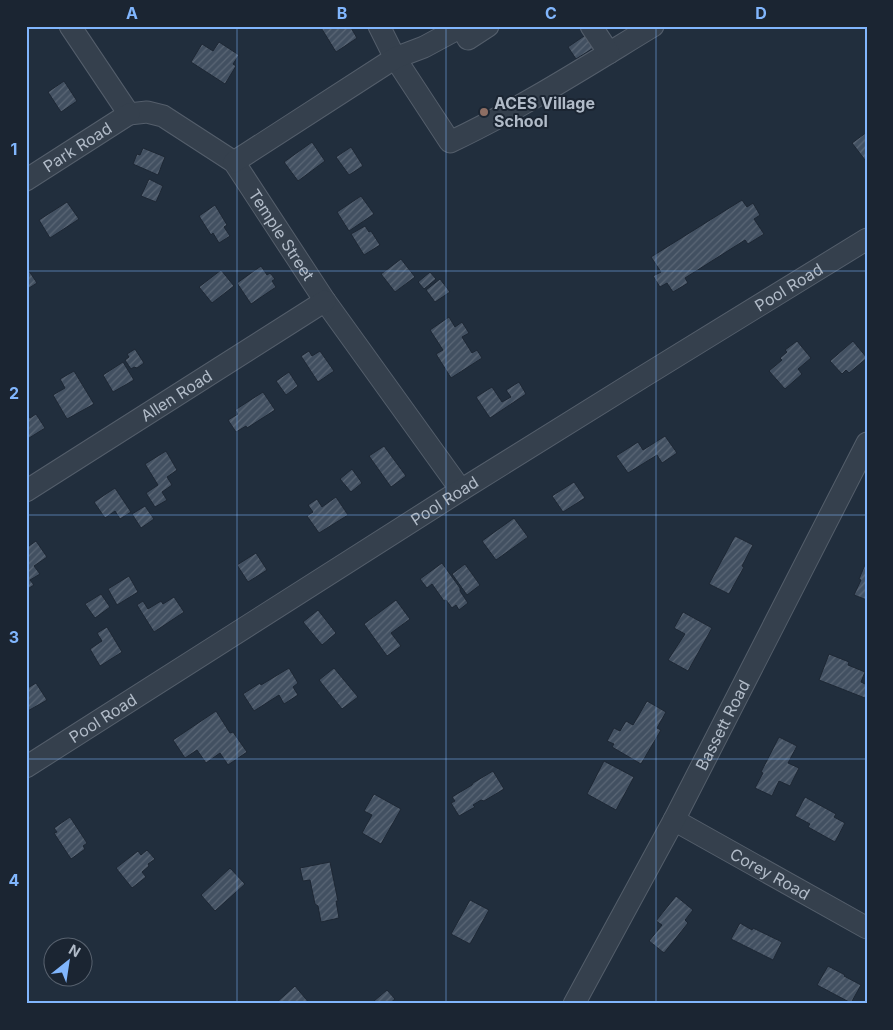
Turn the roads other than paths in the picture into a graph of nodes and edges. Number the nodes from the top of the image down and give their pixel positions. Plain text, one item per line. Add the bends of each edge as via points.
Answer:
1 (70, 26) edge
2 (379, 26) edge
3 (488, 26) edge
4 (591, 26) edge
5 (653, 26) edge
6 (452, 29) edge
7 (609, 53) junction
8 (395, 58) junction
9 (129, 114) junction
10 (234, 162) junction
11 (26, 180) edge
12 (867, 239) edge
13 (325, 301) junction
14 (867, 444) edge
15 (461, 490) junction
16 (26, 491) edge
17 (26, 767) edge
18 (674, 820) junction
19 (867, 928) edge
20 (574, 1004) edge

1 - 9 street
2 - 8 street
3 - 6 street via 468,39 461,28
4 - 7 street
5 - 7 street
6 - 8 street via 424,47
7 - 8 street via 450,142
8 - 10 street
9 - 10 street, Temple Street via 147,112 163,116
9 - 11 street, Park Road
10 - 13 street, Temple Street
12 - 15 street, Pool Road
13 - 15 street, Temple Street
13 - 16 street, Allen Road
14 - 18 street, Bassett Road
15 - 17 street, Pool Road
18 - 19 street, Corey Road
18 - 20 street, Bassett Road

